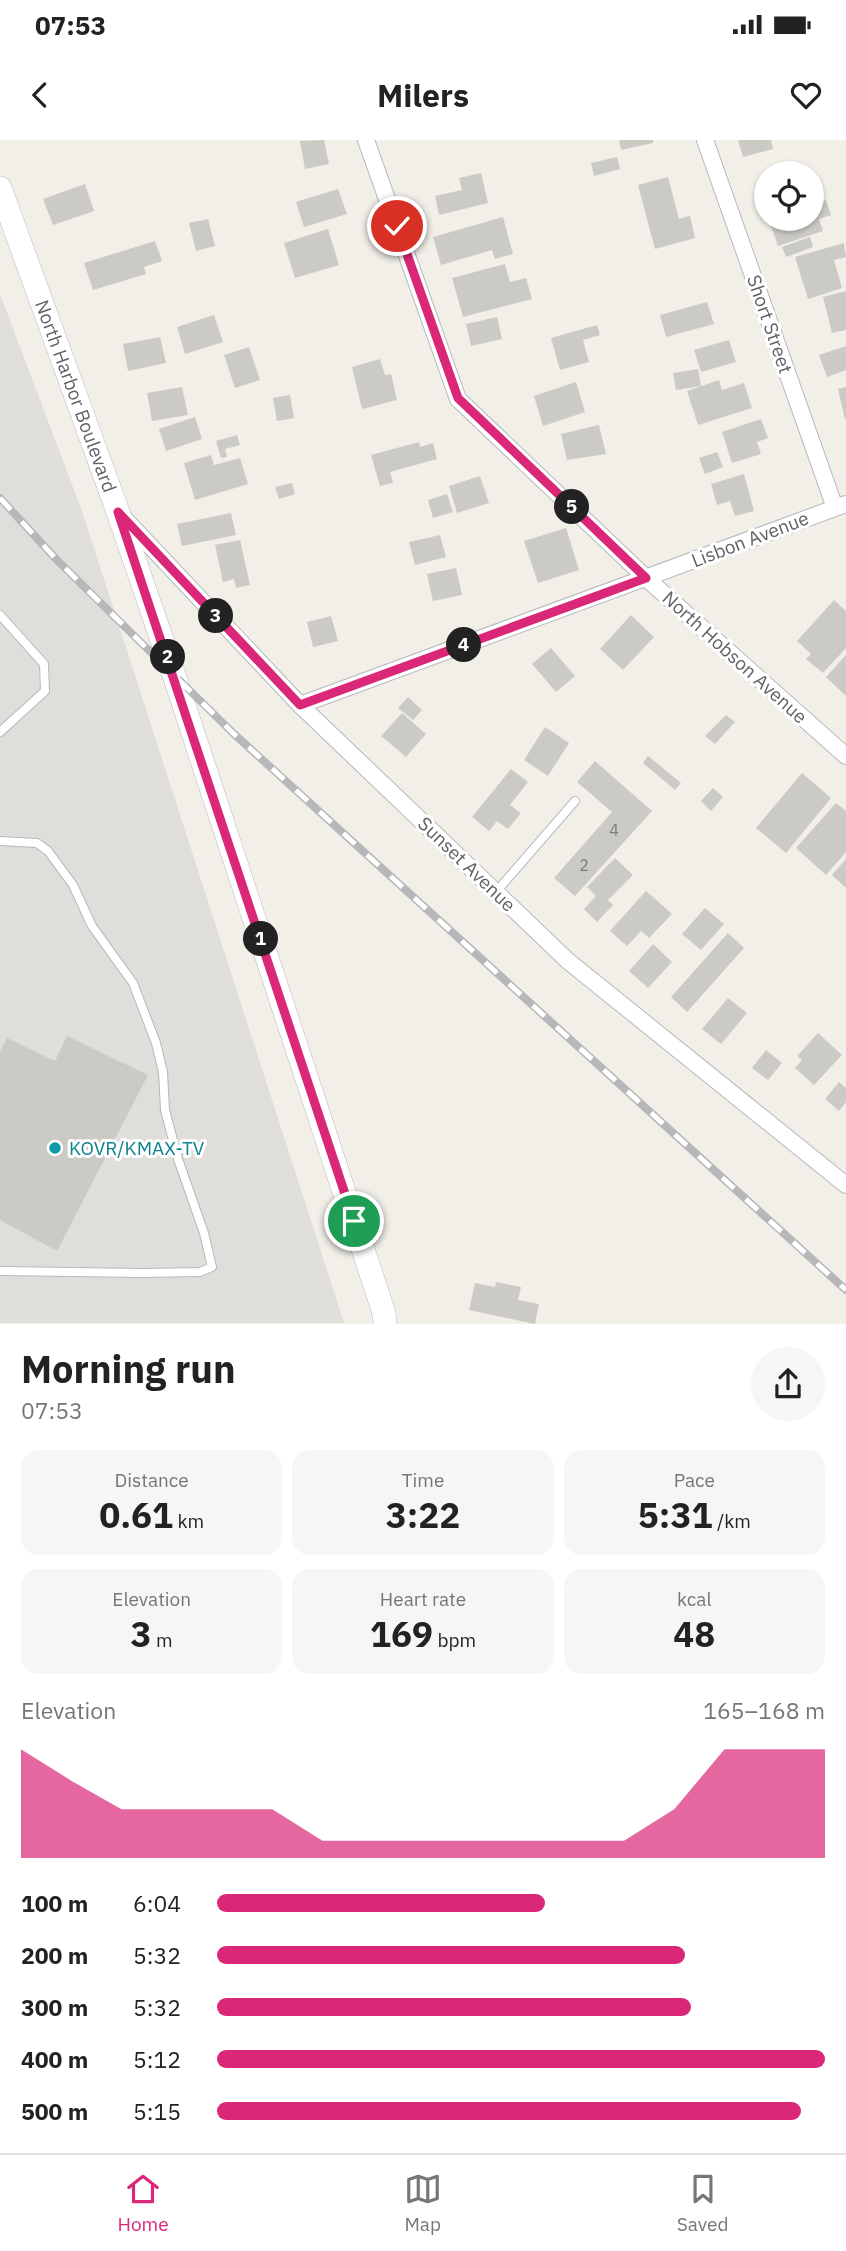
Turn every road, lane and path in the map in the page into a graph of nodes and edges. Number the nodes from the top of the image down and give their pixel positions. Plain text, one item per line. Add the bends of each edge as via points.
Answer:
1 (366, 140) edge
2 (705, 140) edge
3 (0, 188) edge
4 (840, 506) edge
5 (118, 512) junction
6 (646, 578) junction
7 (0, 615) edge
8 (300, 705) junction
9 (0, 732) edge
10 (846, 756) edge
11 (575, 801) dead end
12 (0, 841) edge
13 (496, 892) junction
14 (846, 1185) edge
15 (0, 1271) edge
16 (385, 1324) edge

1 - 6 street, North Hobson Avenue via 458,398
2 - 4 street, Short Street
3 - 5 main road, North Harbor Boulevard
4 - 6 street, Lisbon Avenue
5 - 8 street, Sunset Avenue
5 - 16 main road, North Harbor Boulevard
6 - 8 street, Lisbon Avenue
6 - 10 street, North Hobson Avenue
7 - 9 lane via 44,664 45,691
8 - 13 street, Sunset Avenue
11 - 13 lane
12 - 15 lane via 37,843 48,851 74,885 92,926 133,982 156,1044 165,1110 212,1267 200,1272
13 - 14 street, Sunset Avenue via 568,961

